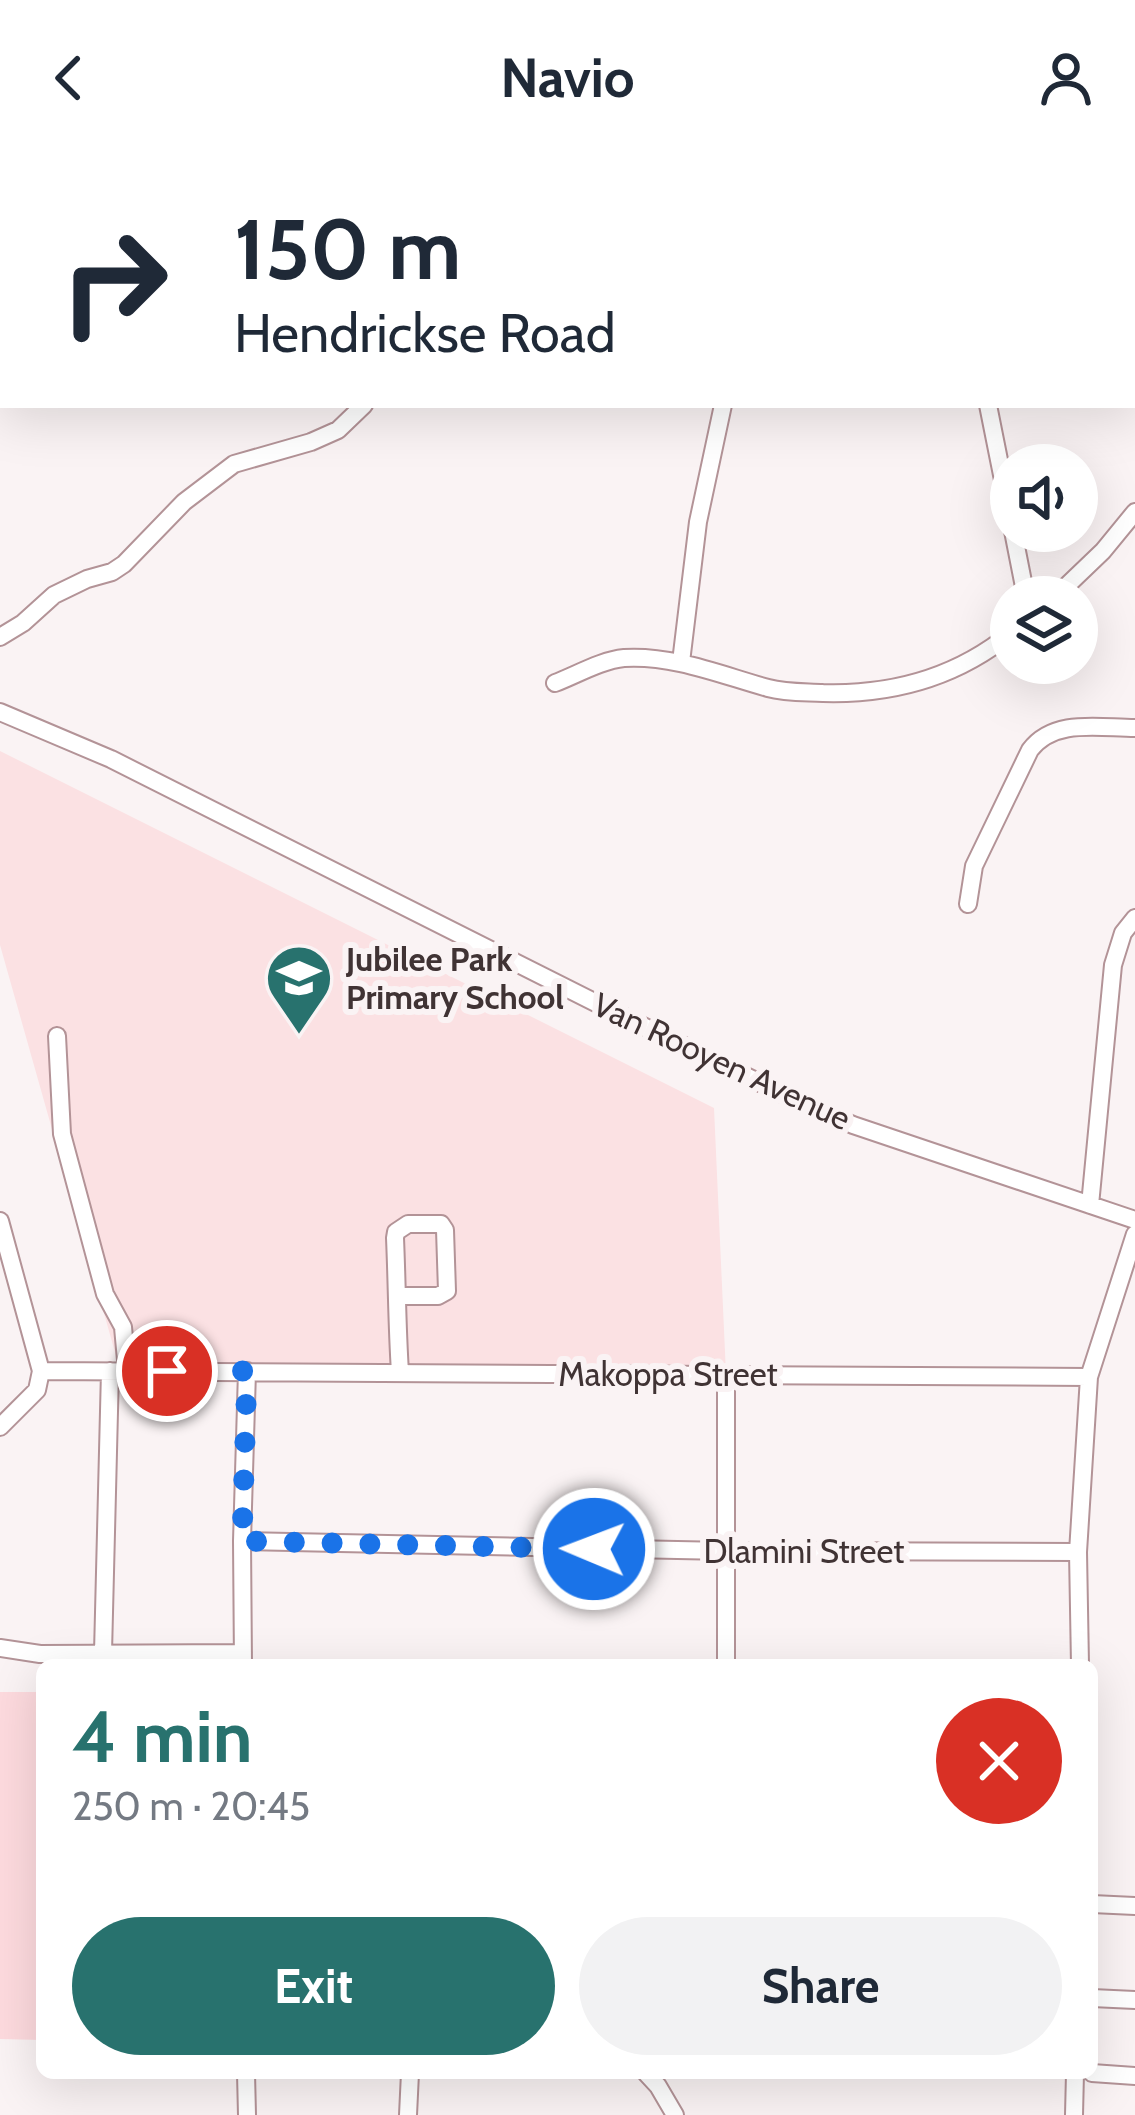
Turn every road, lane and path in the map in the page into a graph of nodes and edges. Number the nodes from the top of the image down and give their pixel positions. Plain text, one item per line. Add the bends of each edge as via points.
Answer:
1 (361, 408) edge
2 (722, 408) edge
3 (989, 408) edge
4 (996, 444) edge
5 (1135, 512) edge
6 (1076, 576) edge
7 (0, 637) edge
8 (990, 648) edge
9 (680, 662) junction
10 (555, 683) dead end
11 (0, 712) edge
12 (1135, 728) edge
13 (968, 904) dead end
14 (1135, 918) edge
15 (58, 1036) dead end
16 (1090, 1205) junction
17 (1135, 1220) edge
18 (0, 1221) edge
19 (1135, 1234) edge
20 (397, 1296) junction
21 (41, 1371) junction
22 (118, 1371) junction
23 (247, 1371) junction
24 (400, 1372) junction
25 (726, 1374) junction
26 (1089, 1377) junction
27 (0, 1427) edge
28 (242, 1541) junction
29 (726, 1551) junction
30 (1078, 1552) junction
31 (0, 1648) edge
32 (103, 1653) junction
33 (243, 1659) edge
34 (726, 1659) edge
35 (1080, 1659) edge
36 (1098, 1904) edge
37 (1135, 1906) edge
38 (1098, 1998) edge
39 (1135, 2000) edge
40 (1098, 2073) edge
41 (1135, 2076) edge
42 (247, 2079) edge
43 (410, 2079) edge
44 (652, 2079) edge
45 (1075, 2079) edge
46 (247, 2115) edge
47 (408, 2115) edge
48 (674, 2115) edge
49 (1074, 2115) edge

1 - 7 street via 338,430 234,464 124,564 54,595
2 - 9 street
3 - 4 street
5 - 6 street
8 - 9 street via 886,691 836,694 774,690
9 - 10 street via 621,658
11 - 16 street, Van Rooyen Avenue via 111,759 799,1102
12 - 13 street via 1061,728 1037,740 974,866
14 - 16 street via 1113,965
15 - 22 street via 62,1134 105,1294 123,1327
16 - 17 street, Van Rooyen Avenue
18 - 21 street
19 - 26 street
20 - 20 street via 396,1232 442,1224 447,1292
20 - 24 street
21 - 22 street, Makoppa Street
21 - 27 street via 37,1390
22 - 23 street, Makoppa Street
22 - 32 street
23 - 24 street, Makoppa Street
23 - 28 street
24 - 25 street, Makoppa Street
25 - 26 street, Makoppa Street
25 - 29 street
26 - 30 street
28 - 29 street, Dlamini Street
28 - 33 street
29 - 30 street, Dlamini Street
29 - 34 street
30 - 35 street
31 - 32 street
32 - 33 street
36 - 37 street
38 - 39 street
40 - 41 street
42 - 46 street
43 - 47 street
44 - 48 street
45 - 49 street

